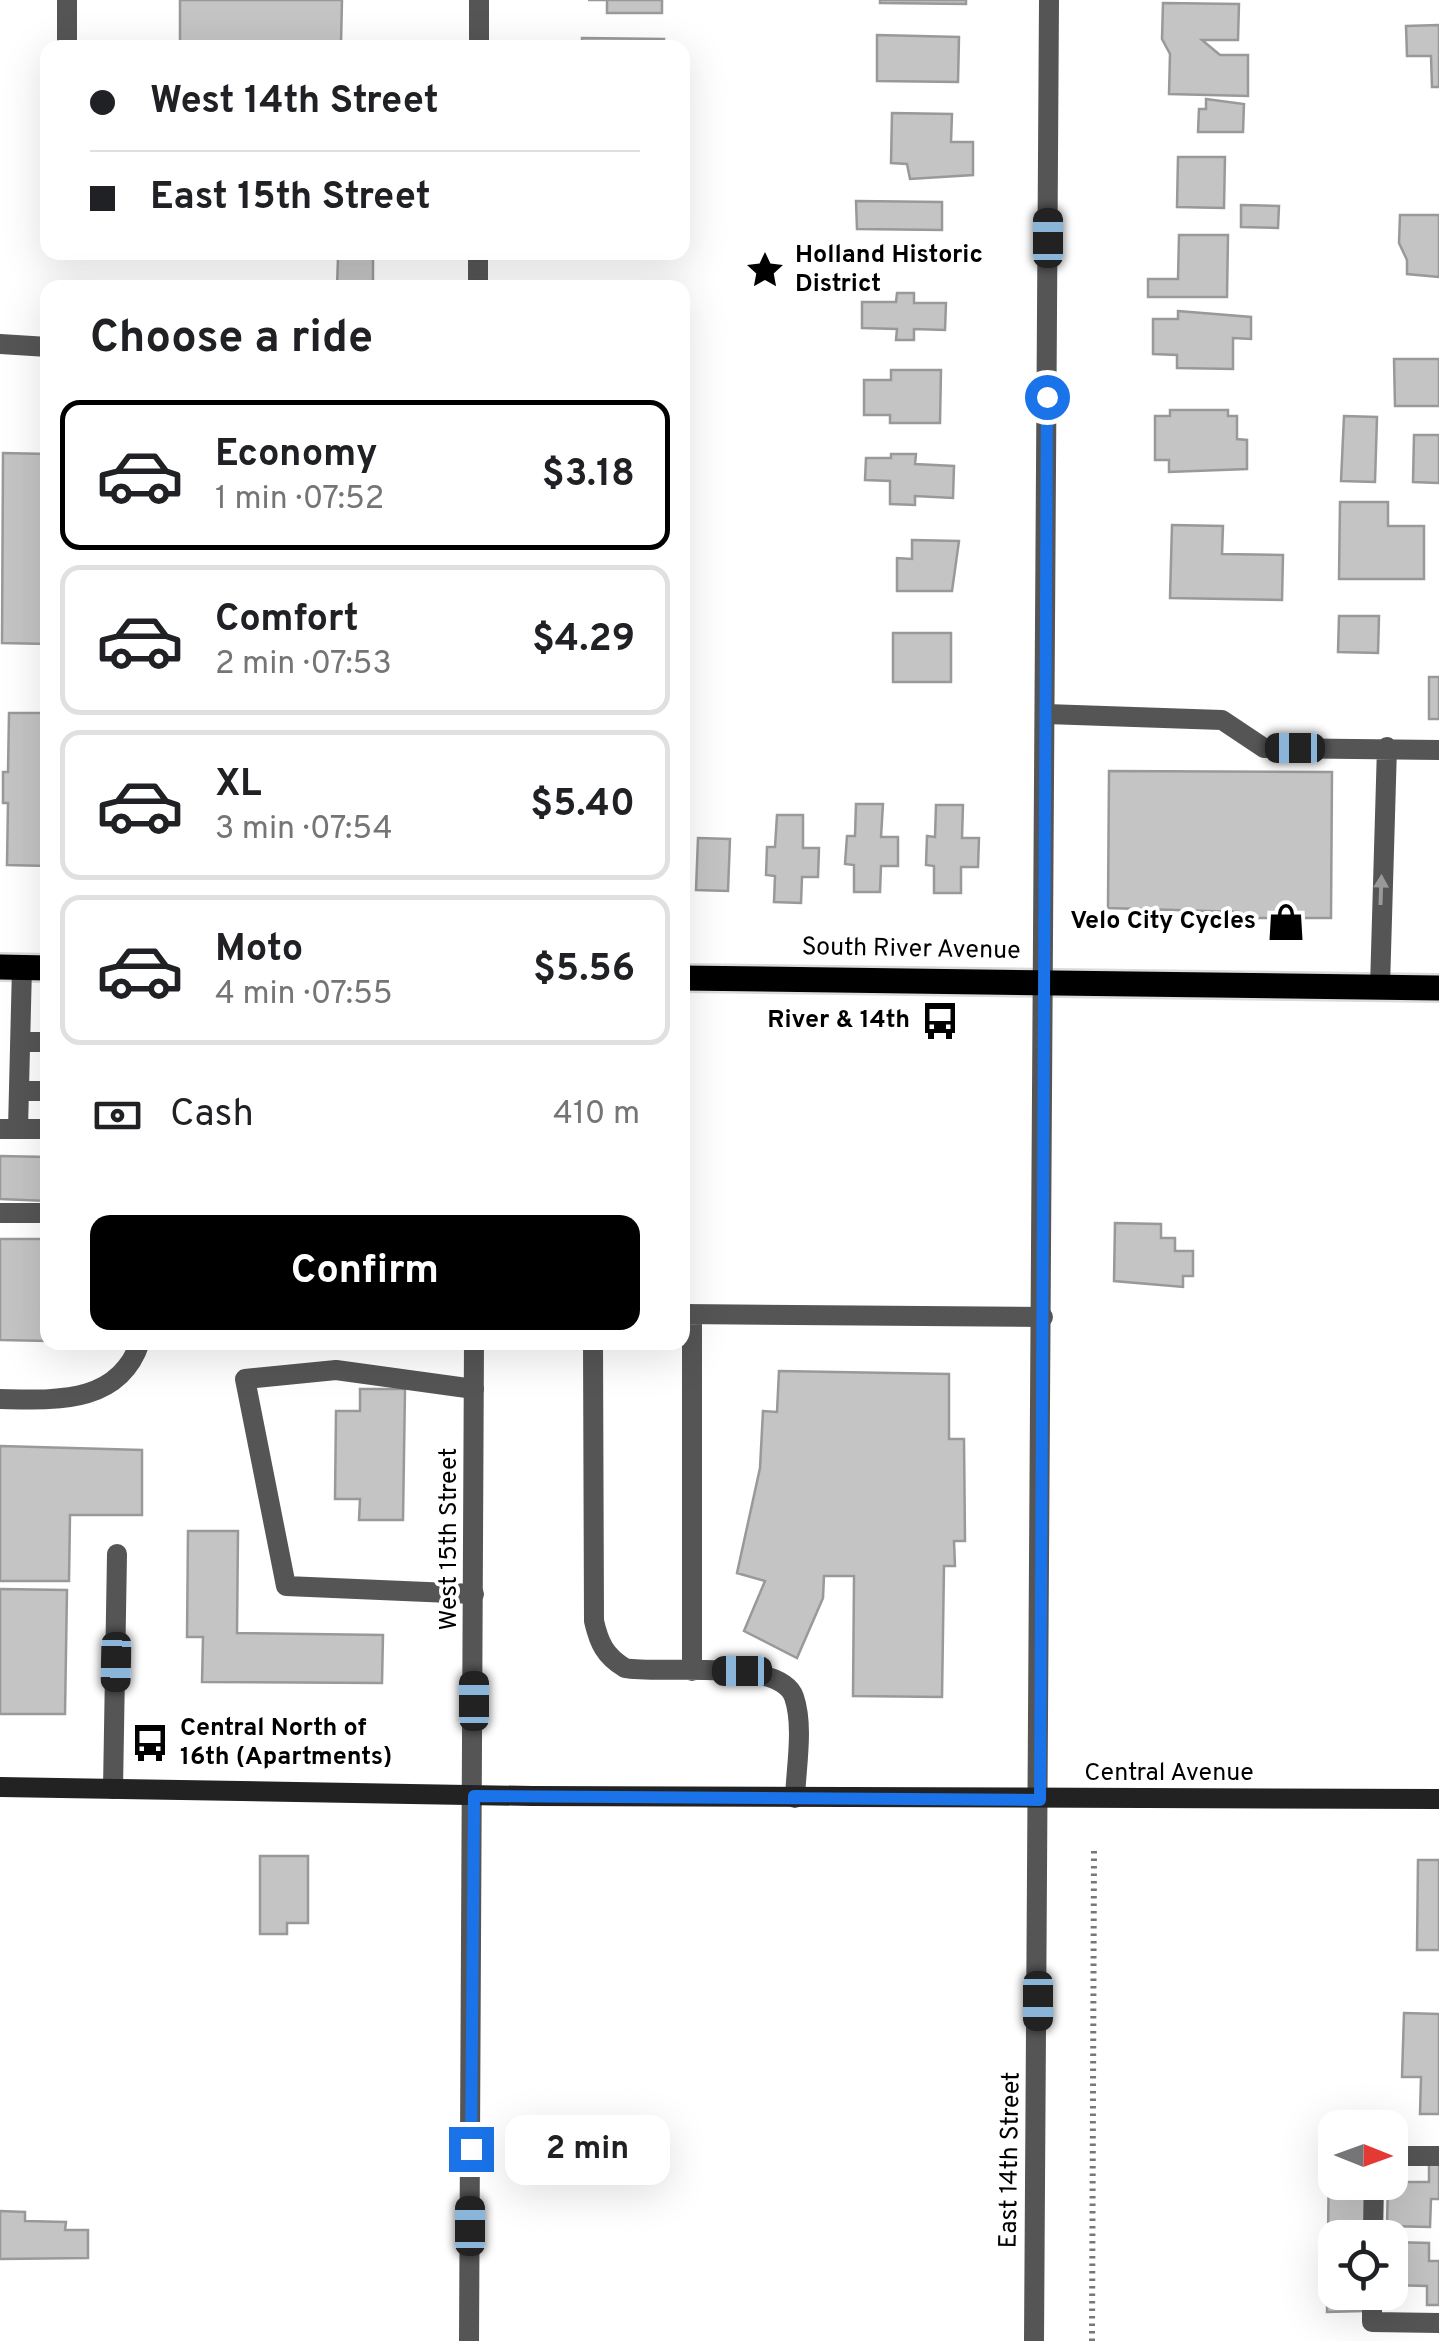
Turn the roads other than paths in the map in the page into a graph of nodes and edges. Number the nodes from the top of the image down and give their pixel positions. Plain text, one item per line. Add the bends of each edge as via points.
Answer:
1 (67, 0) edge
2 (479, 0) edge
3 (1049, 0) edge
4 (67, 40) edge
5 (479, 40) edge
6 (0, 344) edge
7 (40, 346) edge
8 (1046, 714) junction
9 (1387, 747) junction
10 (1439, 750) edge
11 (23, 967) edge
12 (690, 978) edge
13 (1044, 982) junction
14 (1380, 987) junction
15 (1439, 988) edge
16 (20, 1042) junction
17 (40, 1042) edge
18 (20, 1092) junction
19 (40, 1092) edge
20 (9, 1129) edge
21 (40, 1129) edge
22 (0, 1213) edge
23 (40, 1213) edge
24 (690, 1314) edge
25 (1042, 1317) junction
26 (137, 1350) edge
27 (474, 1350) edge
28 (593, 1350) edge
29 (688, 1350) edge
30 (474, 1389) junction
31 (0, 1399) edge
32 (118, 1554) dead end
33 (474, 1594) junction
34 (692, 1671) junction
35 (0, 1787) edge
36 (113, 1789) junction
37 (474, 1796) junction
38 (795, 1798) junction
39 (1040, 1800) junction
40 (1439, 1800) edge
41 (1408, 2156) edge
42 (1439, 2156) edge
43 (1372, 2310) edge
44 (1439, 2322) edge
45 (469, 2341) edge
46 (1034, 2341) edge

1 - 4 street
2 - 5 street
3 - 8 street, East 14th Street
6 - 7 street
8 - 9 street via 1222,720 1264,748
8 - 13 street, East 14th Street
9 - 10 street
14 -> 9 street
11 - 16 street
12 - 13 main road, South River Avenue
13 - 14 main road, South River Avenue
13 - 25 street, East 14th Street
14 - 15 main road, South River Avenue
16 - 17 street
16 - 18 street
18 - 19 street
18 - 20 street
20 - 21 street
22 - 23 street
24 - 25 street
25 - 39 street, East 14th Street
26 - 31 street via 116,1381 92,1395
27 - 30 street, West 15th Street
28 - 34 street via 594,1621 600,1643 625,1668
29 - 34 street
30 - 33 street, West 15th Street
30 - 33 street via 336,1370 244,1378 286,1586
32 - 36 street
33 - 37 street, West 15th Street
34 - 38 street via 763,1674 792,1692
35 - 36 street, Central Avenue
36 - 37 street, Central Avenue
37 - 38 street, Central Avenue
37 - 45 street, West 15th Street
38 - 39 street, Central Avenue
39 - 40 street, Central Avenue
39 - 46 street, East 14th Street
41 - 42 street
43 - 44 street via 1372,2322

